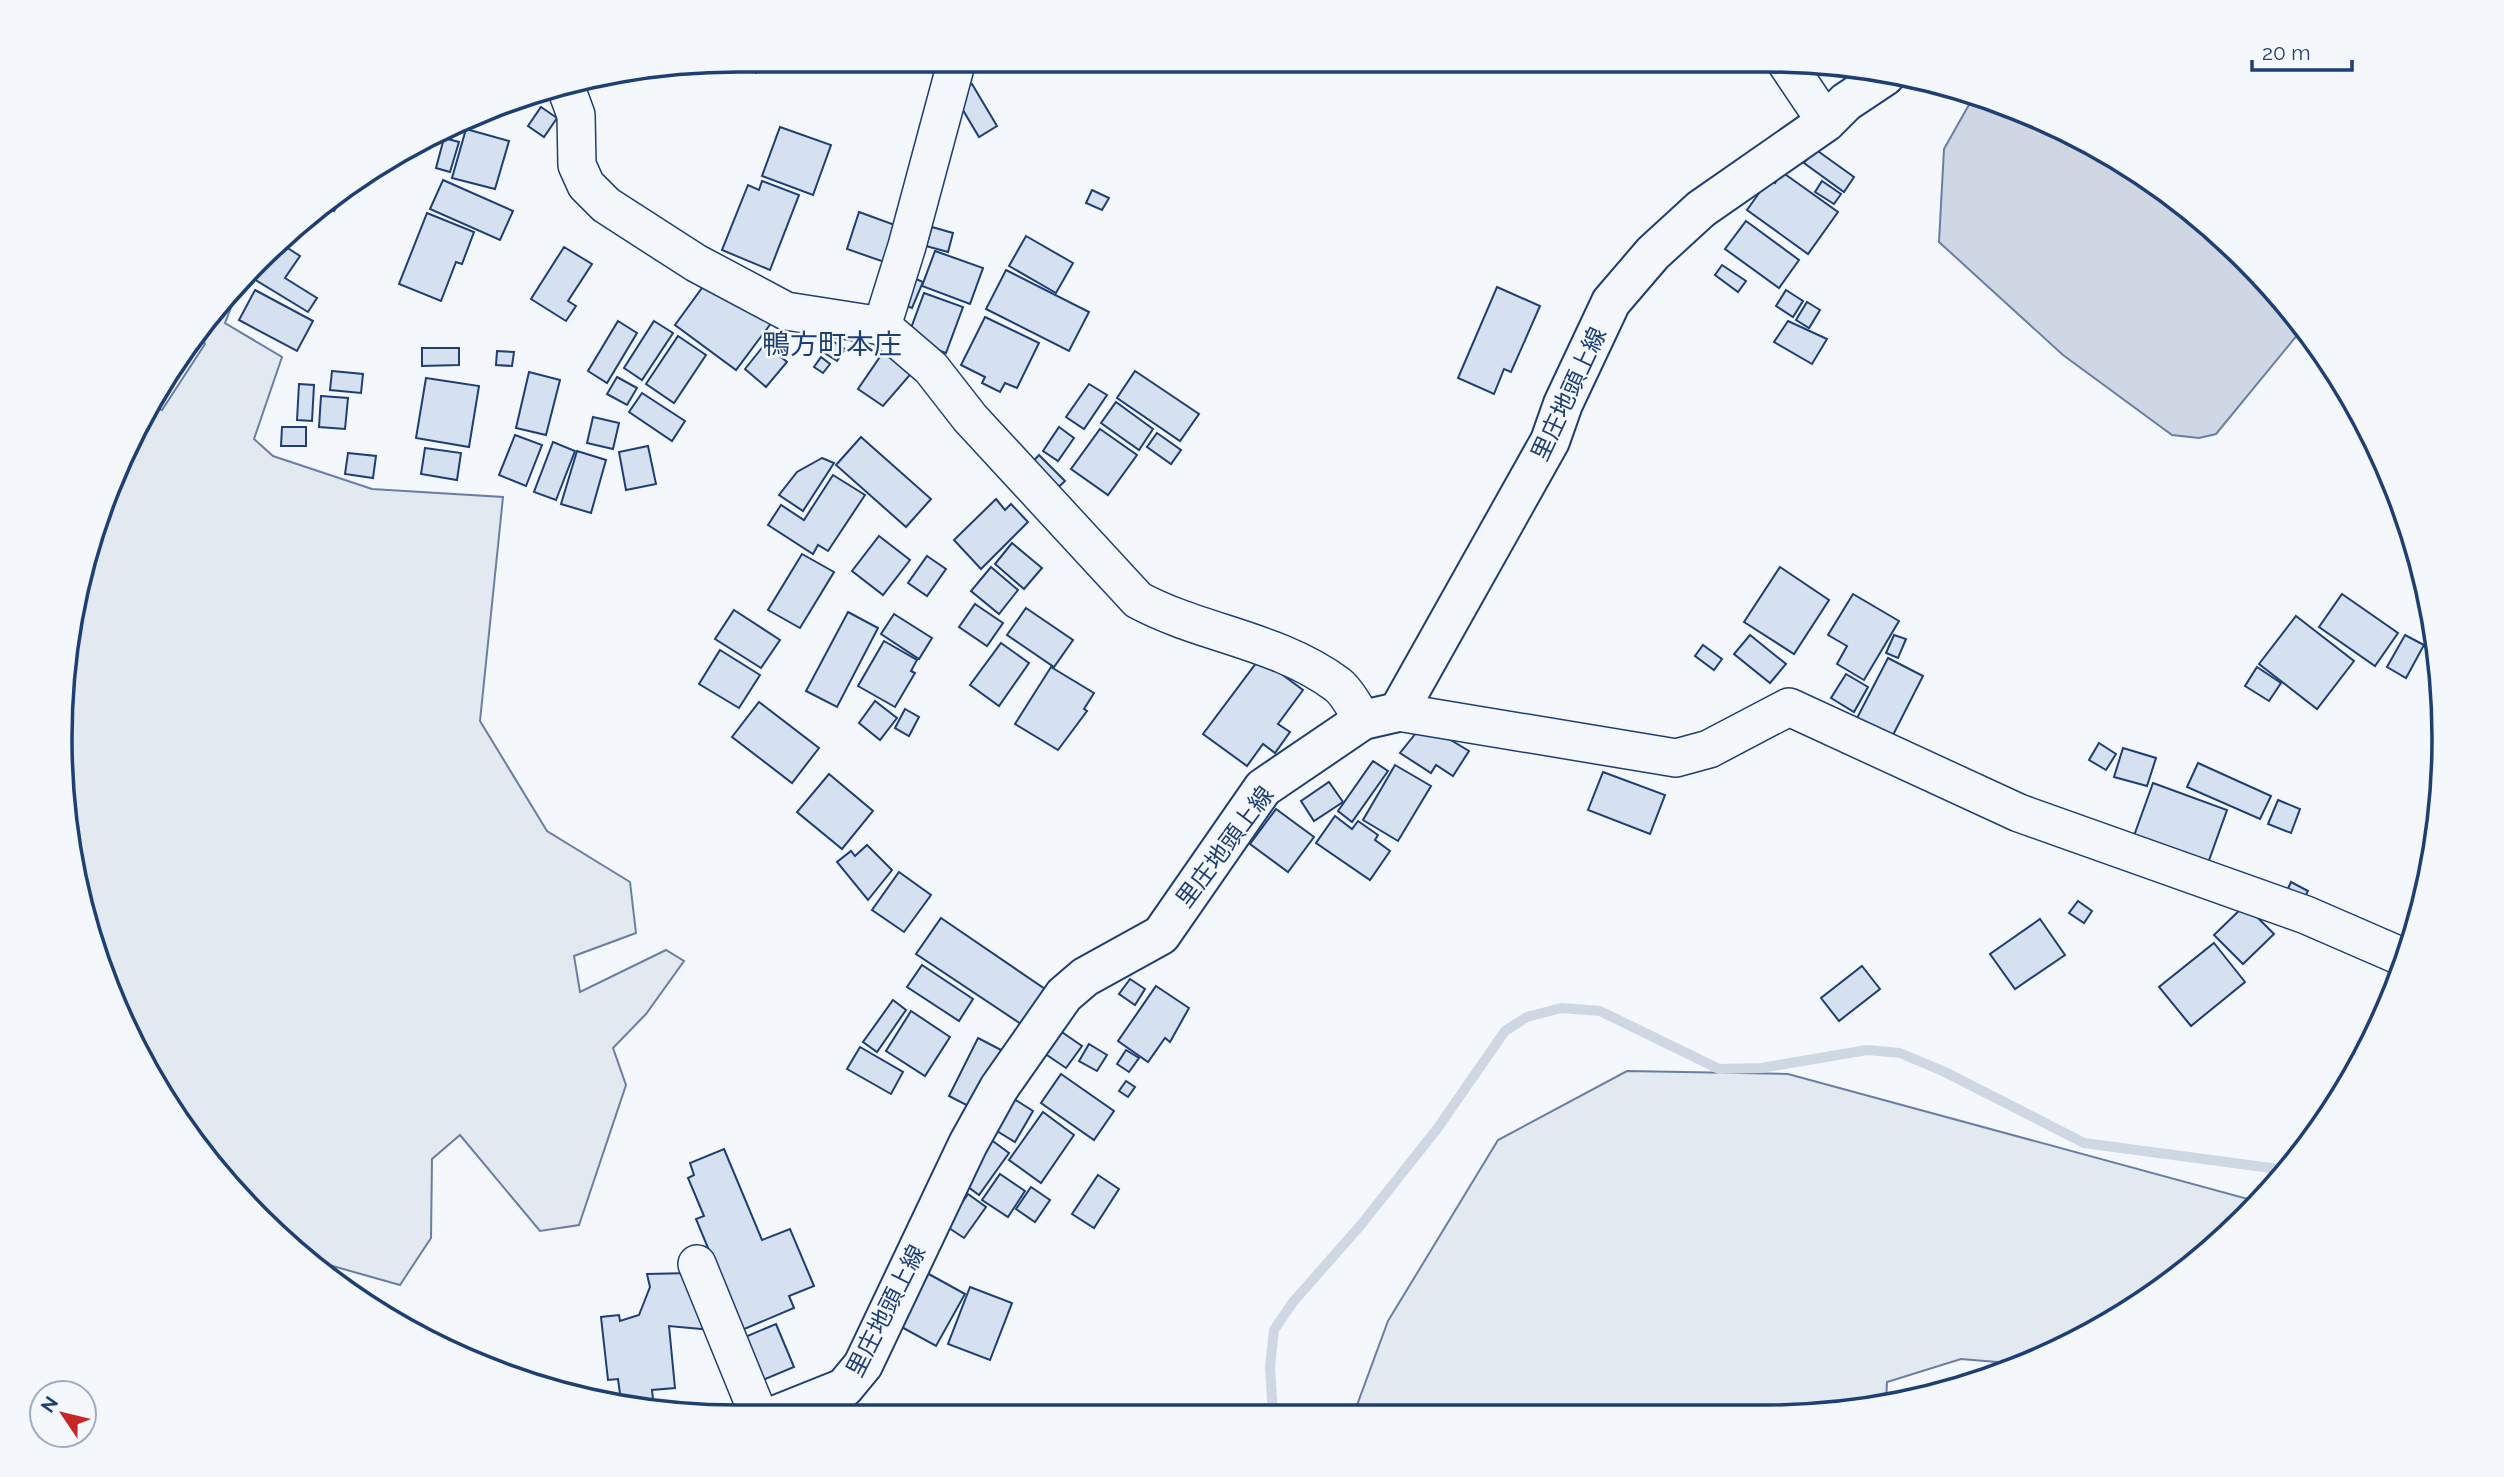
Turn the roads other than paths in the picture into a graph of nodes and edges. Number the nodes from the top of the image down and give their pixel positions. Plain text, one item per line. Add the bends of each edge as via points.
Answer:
1 (954, 72) edge
2 (1793, 73) edge
3 (1877, 81) edge
4 (568, 94) edge
5 (1826, 122) junction
6 (882, 326) junction
7 (1381, 716) junction
8 (2396, 954) edge
9 (697, 1264) dead end
10 (754, 1405) edge
11 (802, 1405) edge

1 - 6 street
2 - 5 street
3 - 5 main road, 里庄地頭上線
4 - 6 street via 576,115 578,165 586,185 606,205 696,263 786,311
5 - 7 main road, 里庄地頭上線 via 1701,209 1653,253 1611,302 1550,442
6 - 7 street via 931,368 970,418 1138,600 1171,618 1270,648 1340,686
7 - 8 street via 1676,758 1709,749 1789,707 2019,813 2306,915
7 - 11 main road, 里庄地頭上線 via 1263,788 1161,935 1085,977 1064,995 999,1088 968,1144 863,1365 844,1388
9 - 10 street

